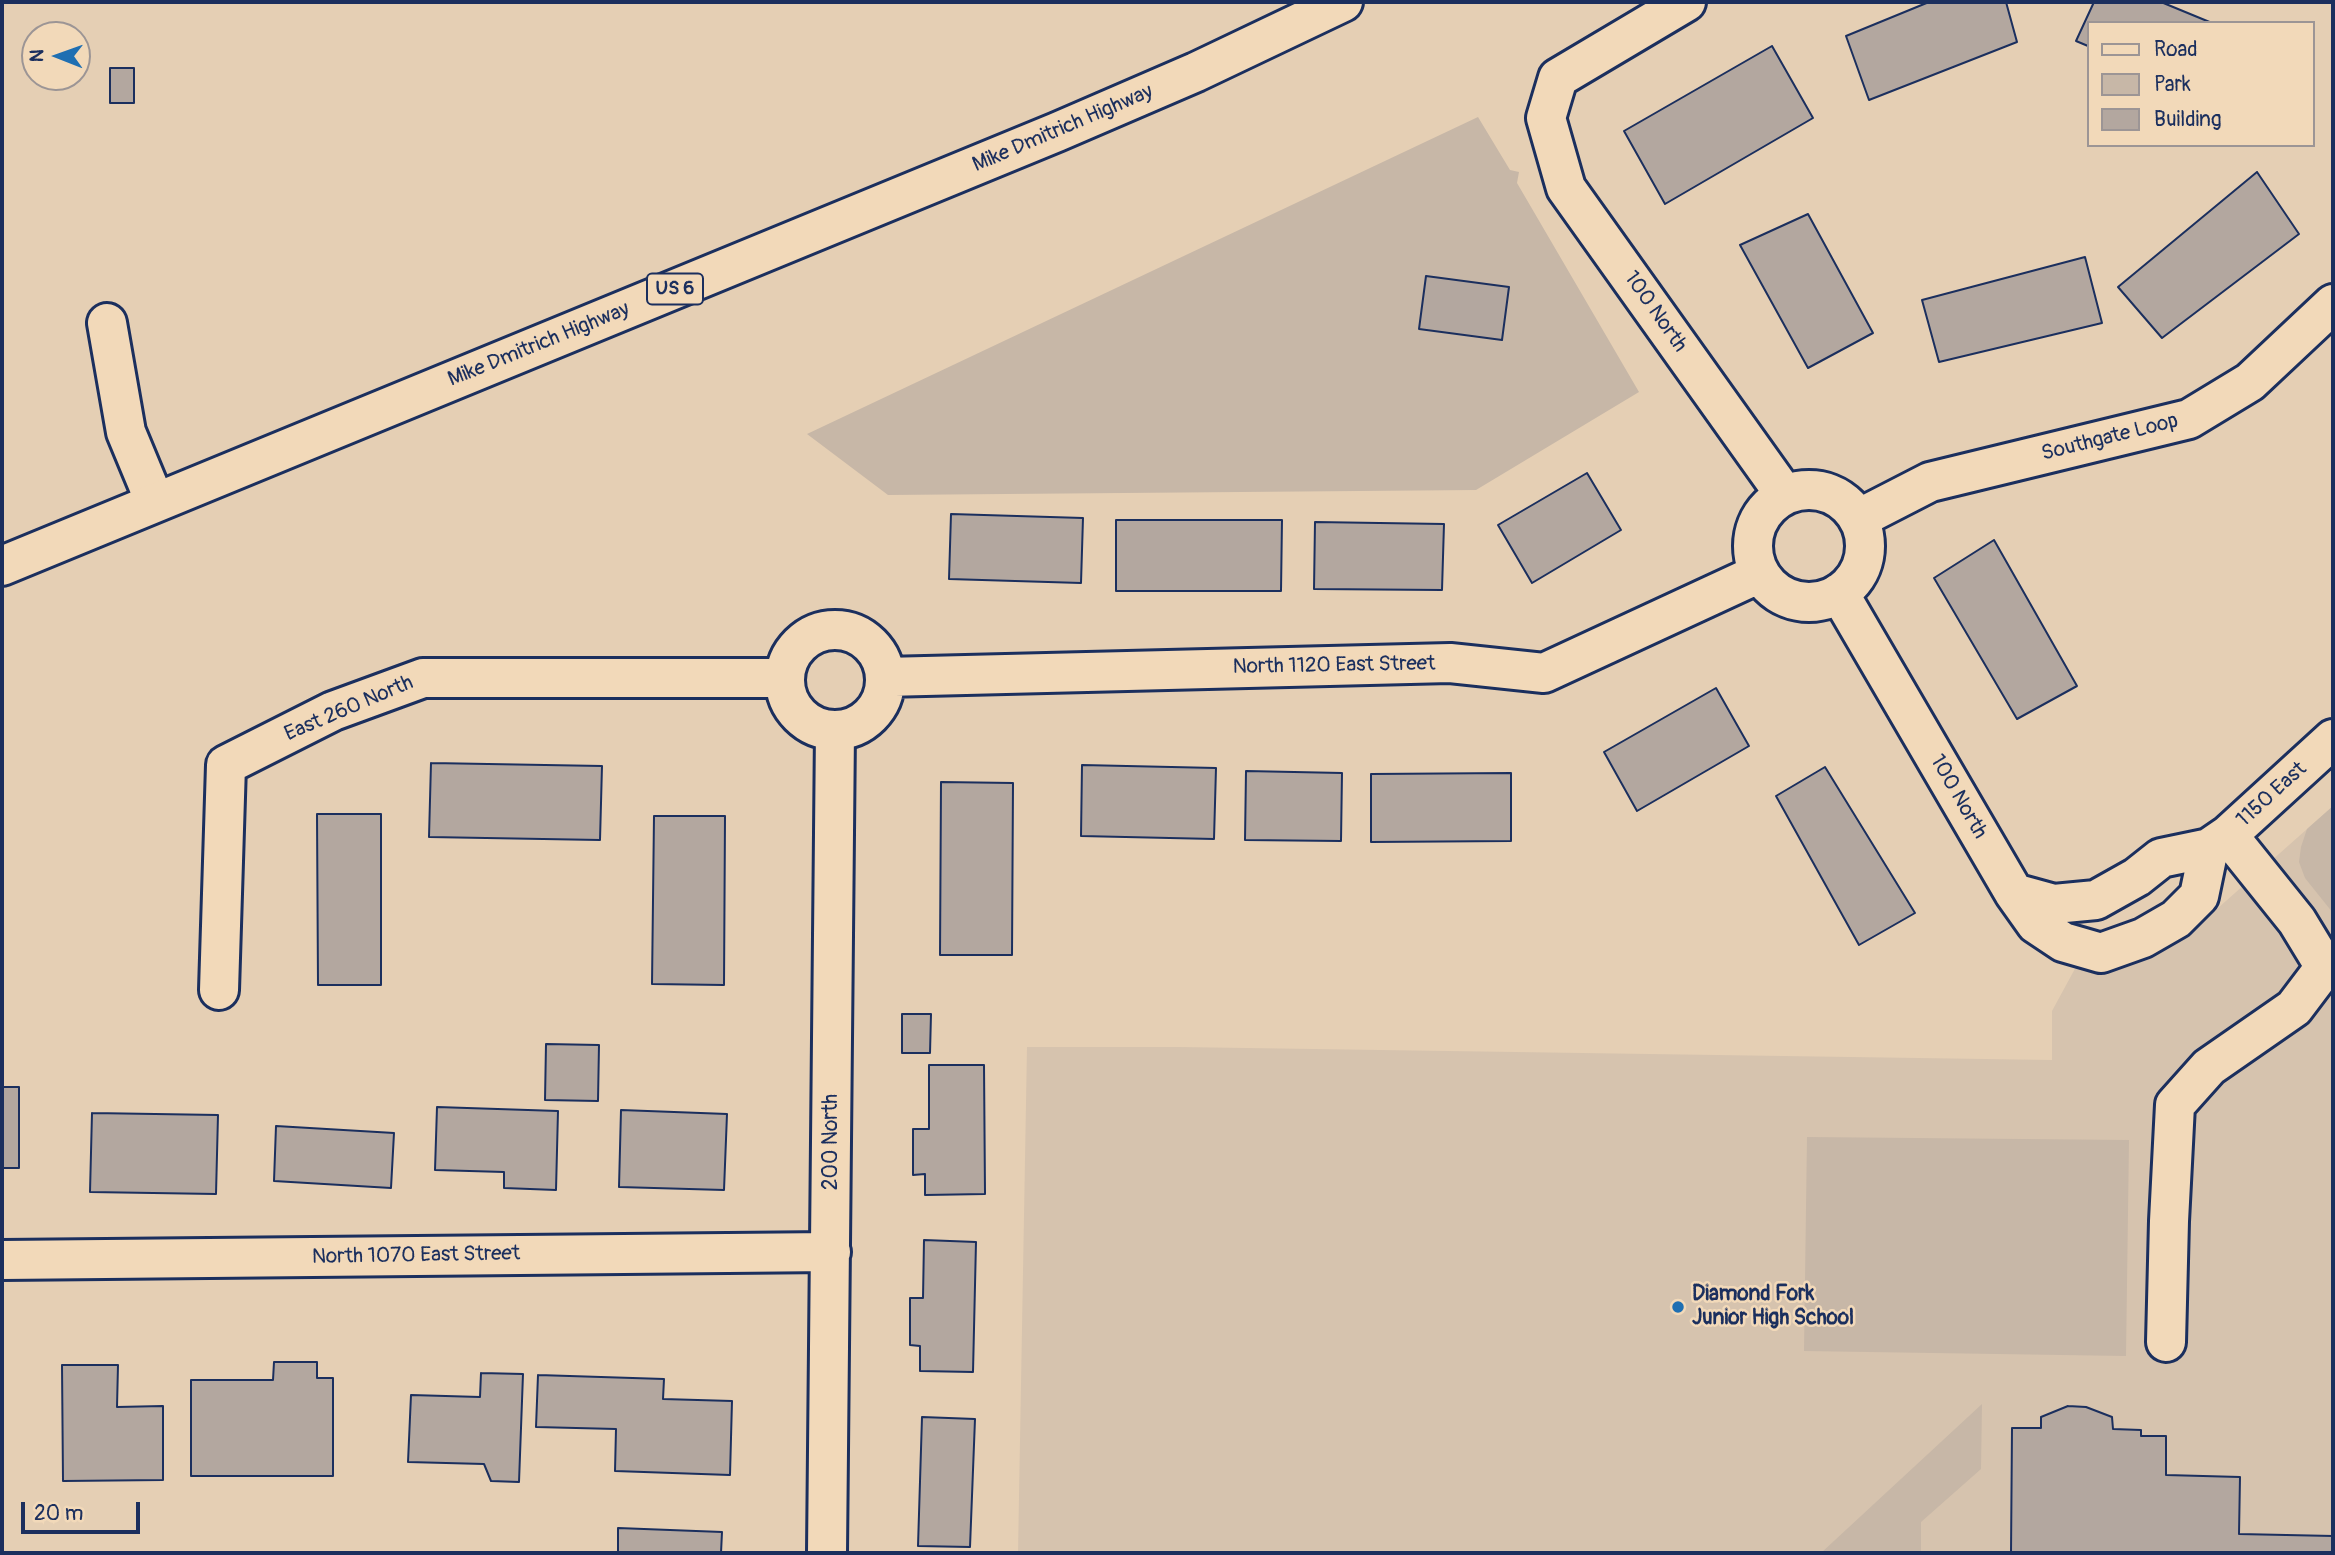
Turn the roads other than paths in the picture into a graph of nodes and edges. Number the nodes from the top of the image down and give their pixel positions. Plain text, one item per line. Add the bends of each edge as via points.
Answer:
1 (1343, 2) edge
2 (1686, 2) edge
3 (2333, 304) edge
4 (107, 323) dead end
5 (1785, 495) junction
6 (155, 502) junction
7 (1858, 519) junction
8 (2, 566) edge
9 (1759, 573) junction
10 (1839, 593) junction
11 (885, 677) junction
12 (785, 678) junction
13 (835, 730) junction
14 (2333, 739) edge
15 (2218, 841) junction
16 (2014, 893) junction
17 (2329, 967) edge
18 (219, 990) dead end
19 (831, 1252) junction
20 (2, 1260) edge
21 (2166, 1342) dead end
22 (827, 1553) edge

1 - 6 main road, Mike Dmitrich Highway / US 6 via 1046,137
2 - 5 main road, 100 North via 1558,78 1546,118 1566,188
3 - 7 main road, Southgate Loop via 2250,382 2189,419 1930,482
4 - 6 main road via 126,432
5 - 7 main road via 1822,491 1839,498
5 - 9 main road via 1758,521 1754,556
6 - 8 main road, Mike Dmitrich Highway / US 6
7 - 10 main road via 1864,546 1861,565
9 - 10 main road via 1786,597 1822,600
9 - 11 main road, North 1120 East Street via 1544,674 1450,663
10 - 16 main road, 100 North
11 - 12 main road via 872,646 858,635 826,630 797,647
11 - 13 main road via 877,708 852,727
12 - 13 main road via 793,709 819,728
12 - 18 main road, East 260 North via 423,678 333,711 226,765
13 - 19 main road, 200 North
14 - 15 main road, 1150 East
15 - 16 main road via 2161,858 2096,900 2054,904
15 - 16 main road, 100 North via 2199,897 2176,919 2143,938 2101,953 2063,942 2036,924
15 - 17 main road via 2297,921
17 - 21 main road via 2294,1008 2209,1067 2175,1105
19 - 20 main road, North 1070 East Street
19 - 22 main road, 200 North

